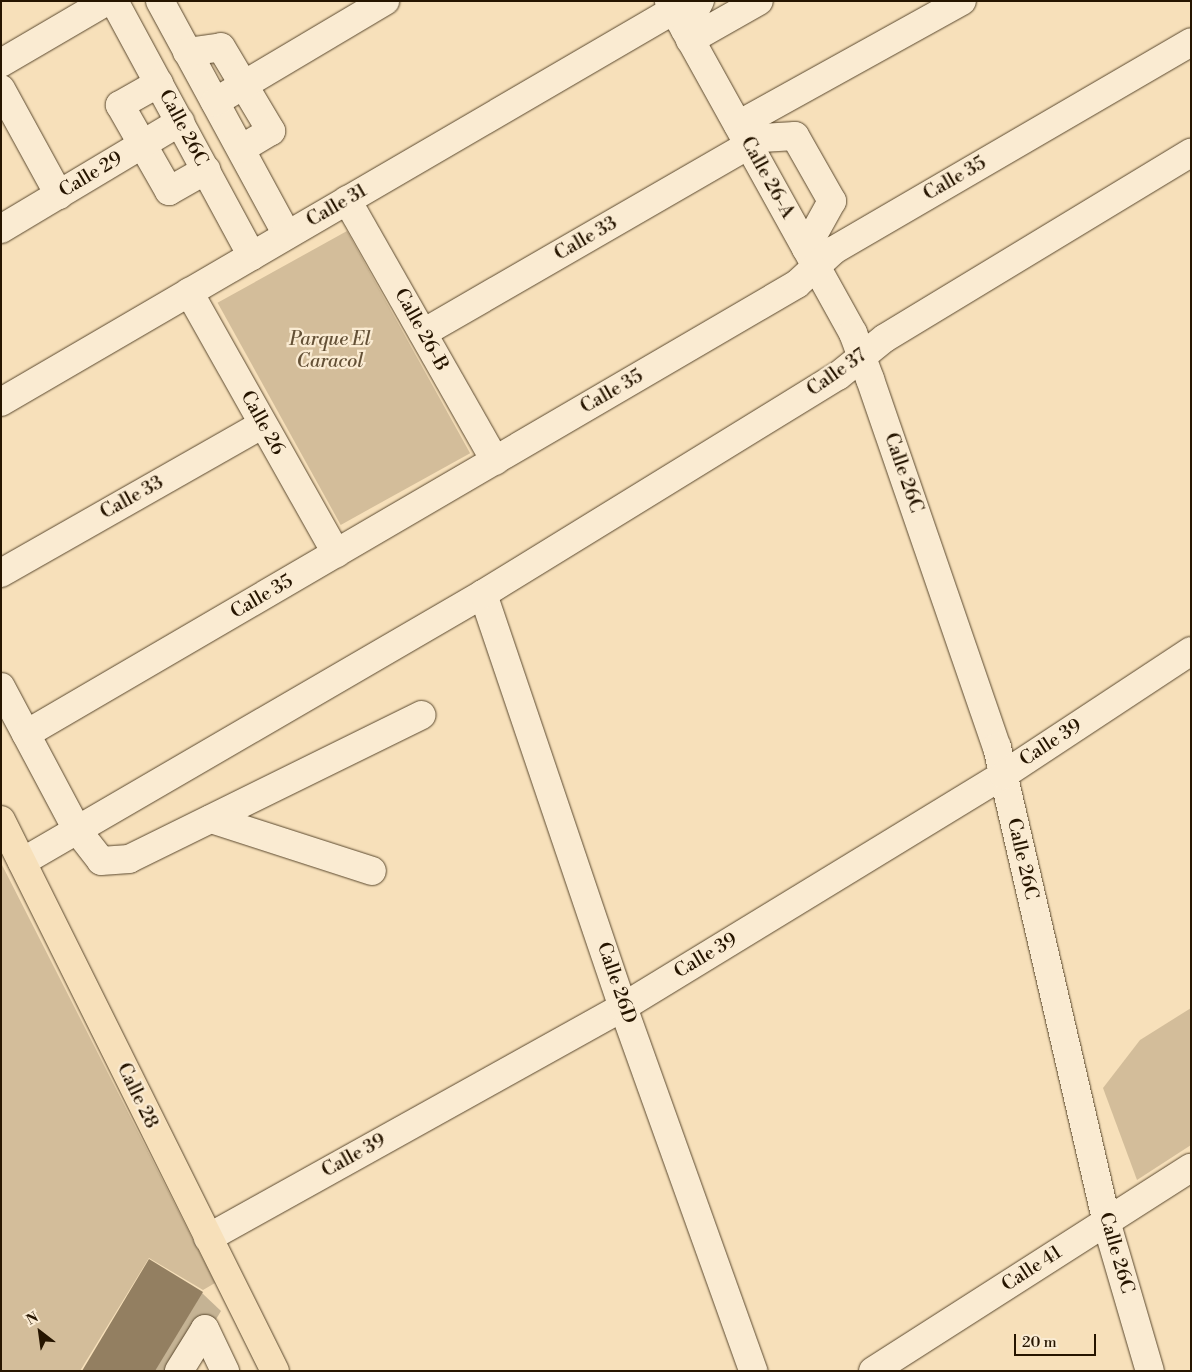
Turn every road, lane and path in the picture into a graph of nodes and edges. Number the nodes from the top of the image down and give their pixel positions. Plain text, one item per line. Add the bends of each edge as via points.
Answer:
1 (108, 1) edge
2 (114, 1) edge
3 (160, 1) edge
4 (385, 1) edge
5 (700, 1) edge
6 (759, 1) edge
7 (962, 1) edge
8 (680, 20) edge
9 (1191, 42) edge
10 (187, 52) junction
11 (1, 63) edge
12 (159, 83) junction
13 (244, 85) junction
14 (1, 89) edge
15 (215, 102) junction
16 (180, 122) junction
17 (744, 136) junction
18 (142, 144) junction
19 (241, 149) junction
20 (1191, 154) edge
21 (206, 170) junction
22 (59, 195) junction
23 (348, 200) junction
24 (1, 228) edge
25 (288, 235) junction
26 (818, 255) junction
27 (252, 256) junction
28 (189, 292) junction
29 (423, 333) junction
30 (861, 357) junction
31 (1, 402) edge
32 (263, 424) junction
33 (495, 461) junction
34 (336, 553) junction
35 (1, 572) edge
36 (483, 594) junction
37 (1191, 651) edge
38 (1, 687) edge
39 (422, 715) dead end
40 (26, 734) junction
41 (1003, 775) junction
42 (211, 819) junction
43 (1, 820) edge
44 (77, 830) junction
45 (22, 862) junction
46 (372, 871) dead end
47 (624, 1006) junction
48 (1191, 1168) edge
49 (1106, 1221) junction
50 (208, 1238) junction
51 (179, 1371) edge
52 (225, 1371) edge
53 (276, 1371) edge
54 (753, 1371) edge
55 (873, 1371) edge
56 (1150, 1371) edge

1 - 11 street
2 - 12 street, Calle 26C
3 - 10 street
4 - 13 street
5 - 8 street
6 - 8 street, Calle 31
7 - 17 street, Calle 33
8 - 17 street, Calle 26-A
8 - 23 street, Calle 31
9 - 26 street, Calle 35
10 - 13 street via 221,47
10 - 15 street
12 - 16 street, Calle 26C
12 - 18 street via 120,105
13 - 15 street
13 - 19 street via 271,131
14 - 22 street
15 - 19 street
16 - 18 street, Calle 29
16 - 21 street, Calle 26C
17 - 26 street, Calle 26-A
17 - 26 street via 795,136 832,201
17 - 29 street, Calle 33
18 - 21 street via 169,191
18 - 22 street, Calle 29
19 - 25 street
20 - 30 street, Calle 37 via 885,338
21 - 27 street, Calle 26C
22 - 24 street, Calle 29
23 - 25 street, Calle 31
23 - 29 street, Calle 26-B
25 - 27 street, Calle 31
26 - 30 street, Calle 26-A
26 - 33 street, Calle 35 via 797,284
27 - 28 street, Calle 31
28 - 31 street, Calle 31
28 - 32 street, Calle 26
29 - 33 street, Calle 26-B
30 - 36 street, Calle 37 via 838,376
30 - 41 street, Calle 26C via 997,747
32 - 34 street, Calle 26
32 - 35 street, Calle 33
33 - 34 street, Calle 35
34 - 40 street, Calle 35
36 - 44 street, Calle 37
36 - 47 street, Calle 26D
37 - 41 street, Calle 39
38 - 40 street
39 - 42 street
40 - 44 street
41 - 47 street, Calle 39
41 - 49 street, Calle 26C
42 - 44 street via 129,859 102,861
42 - 46 street
43 - 45 main road, Calle 28
44 - 45 street, Calle 37
45 - 50 main road, Calle 28
47 - 50 street, Calle 39
47 - 54 street, Calle 26D
48 - 49 street, Calle 41
49 - 55 street, Calle 41
49 - 56 street, Calle 26C
50 - 53 main road, Calle 28
51 - 52 street via 205,1329

